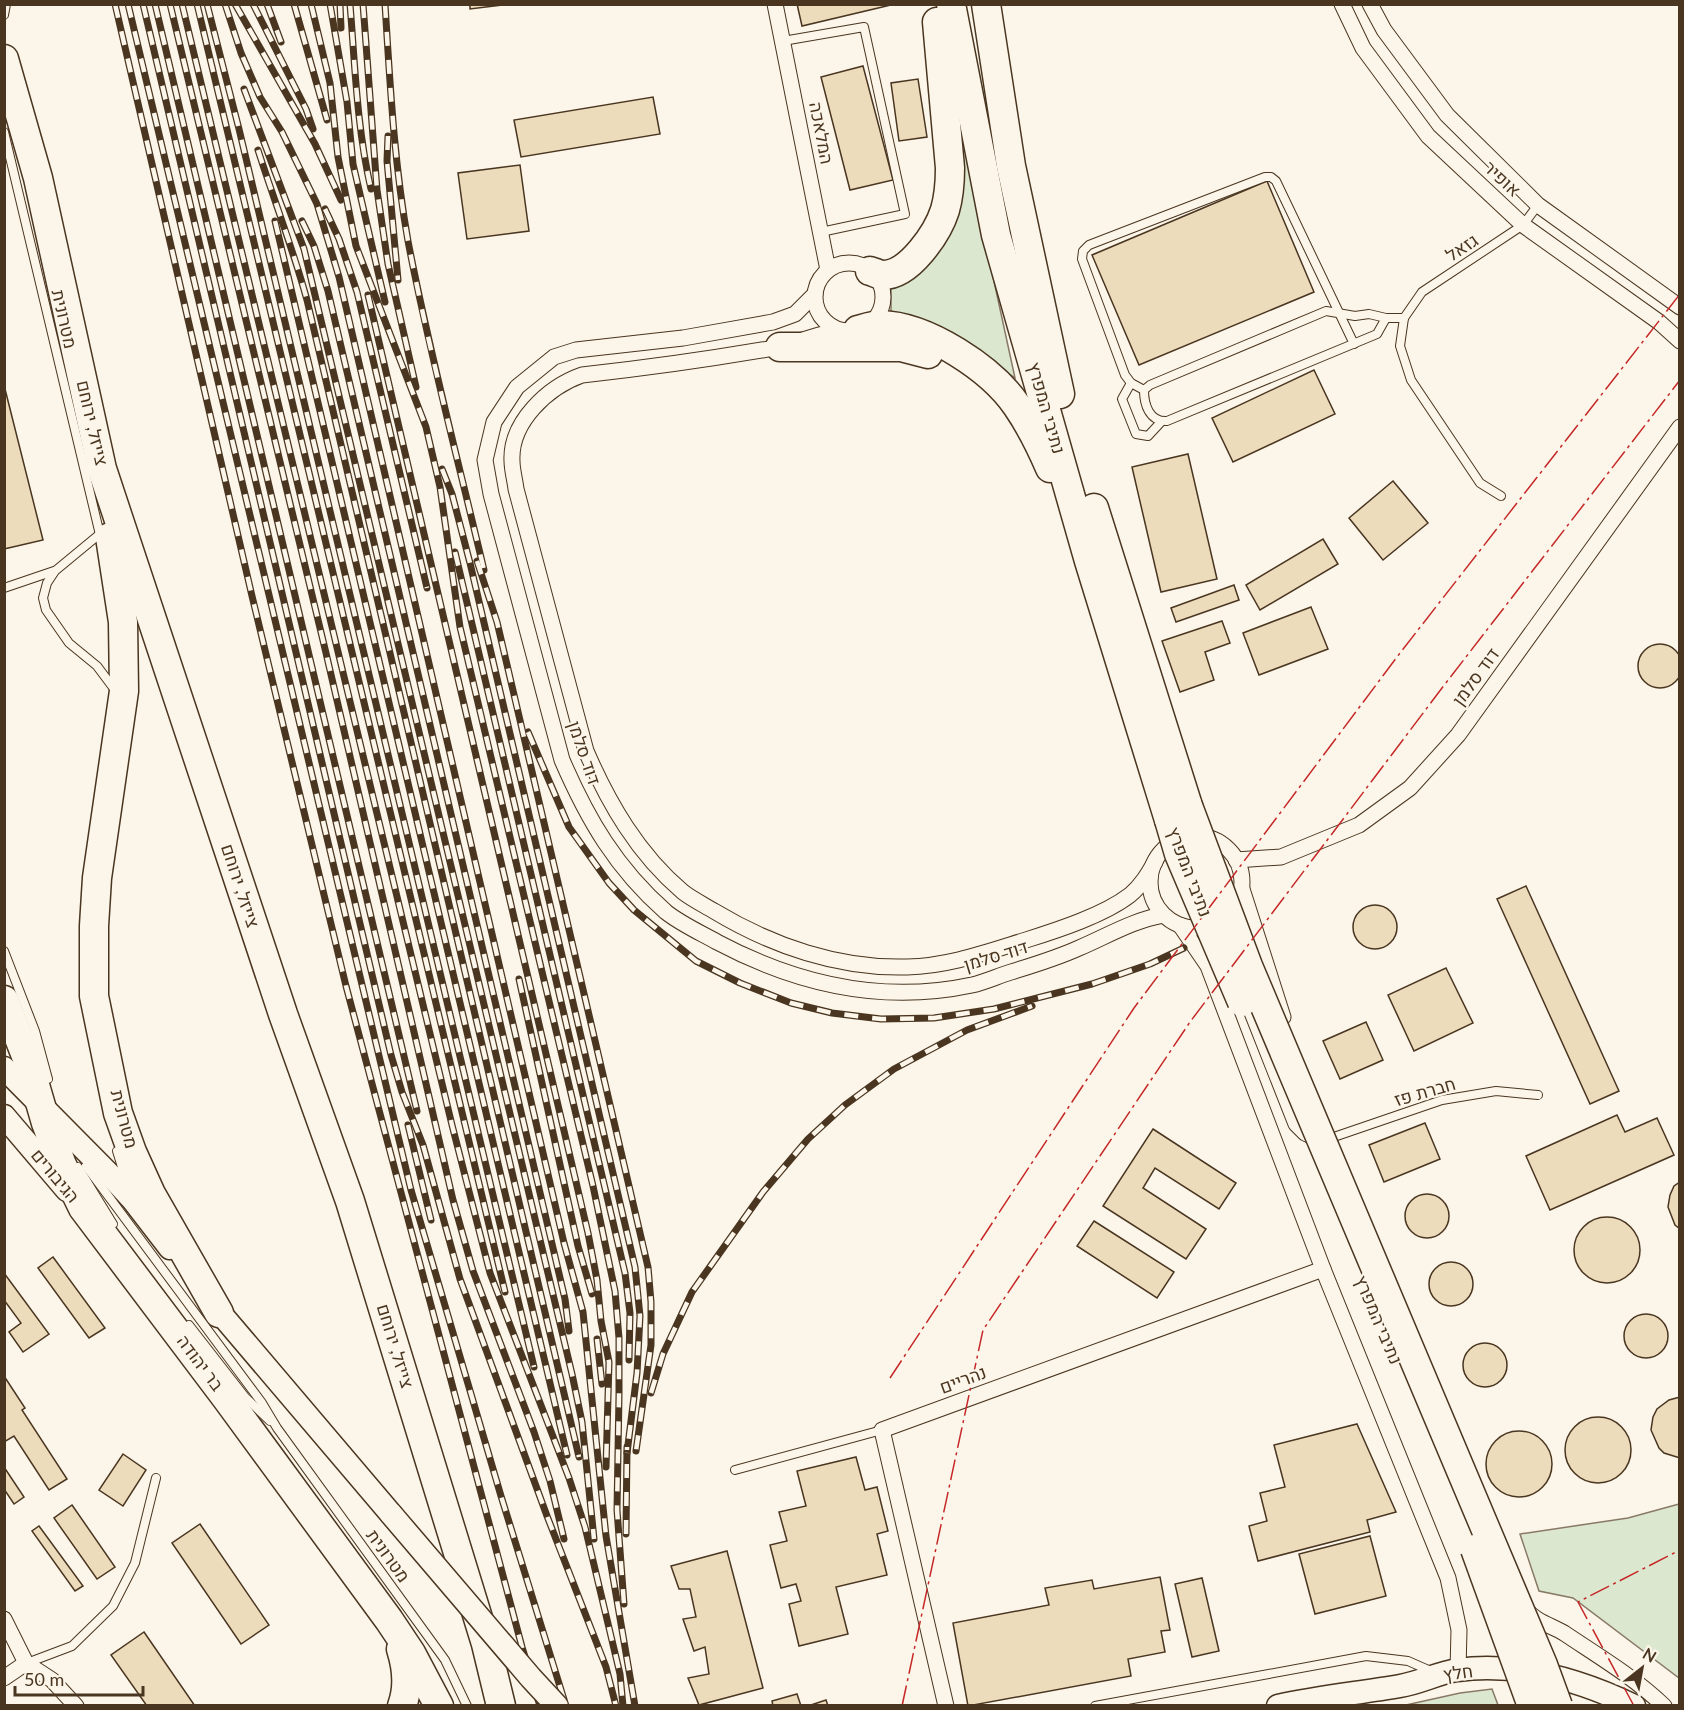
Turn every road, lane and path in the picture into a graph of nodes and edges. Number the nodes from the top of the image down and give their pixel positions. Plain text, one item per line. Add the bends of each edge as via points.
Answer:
1 (6, 4) edge
2 (775, 4) edge
3 (936, 4) edge
4 (951, 4) edge
5 (986, 4) edge
6 (995, 4) edge
7 (1342, 4) edge
8 (1370, 4) edge
9 (4, 15) edge
10 (783, 41) junction
11 (4, 59) edge
12 (4, 132) edge
13 (1011, 166) junction
14 (1538, 205) junction
15 (1523, 225) junction
16 (821, 232) junction
17 (828, 270) junction
18 (870, 271) junction
19 (815, 294) junction
20 (1680, 307) edge
21 (1340, 313) junction
22 (1386, 318) junction
23 (1404, 318) junction
24 (852, 331) junction
25 (1680, 341) edge
26 (1354, 344) junction
27 (780, 347) junction
28 (1131, 383) junction
29 (1144, 390) junction
30 (1017, 406) junction
31 (1161, 422) junction
32 (1680, 427) edge
33 (102, 469) junction
34 (1501, 496) dead end
35 (103, 535) junction
36 (1089, 561) junction
37 (106, 569) dead end
38 (55, 571) junction
39 (4, 588) edge
40 (115, 690) junction
41 (117, 736) junction
42 (1178, 813) junction
43 (1236, 860) junction
44 (1155, 862) junction
45 (1242, 889) junction
46 (1163, 915) junction
47 (1180, 926) junction
48 (4, 951) edge
49 (94, 962) junction
50 (1208, 966) junction
51 (88, 1012) dead end
52 (7, 1019) edge
53 (4, 1068) edge
54 (1538, 1095) dead end
55 (4, 1116) edge
56 (53, 1127) junction
57 (1324, 1141) junction
58 (115, 1145) dead end
59 (133, 1200) junction
60 (82, 1208) junction
61 (113, 1224) junction
62 (119, 1233) dead end
63 (1323, 1269) junction
64 (167, 1275) junction
65 (219, 1313) junction
66 (181, 1315) dead end
67 (277, 1428) junction
68 (882, 1430) junction
69 (735, 1470) dead end
70 (156, 1478) dead end
71 (4, 1619) edge
72 (388, 1620) junction
73 (26, 1663) junction
74 (1449, 1672) junction
75 (4, 1678) edge
76 (76, 1706) edge
77 (402, 1706) edge
78 (439, 1706) edge
79 (467, 1706) edge
80 (501, 1706) edge
81 (557, 1706) edge
82 (946, 1706) edge
83 (1095, 1706) edge
84 (1278, 1706) edge
85 (1532, 1706) edge
86 (1558, 1706) edge
87 (1634, 1706) edge
88 (1664, 1706) edge

1 - 9 lane
2 - 10 street, המלאכה
3 - 18 highway via 950,189 938,228 926,246 898,272 882,276
4 - 36 highway, נתיבי המפרץ via 996,235
5 - 13 highway, נתיבי המפרץ
6 - 13 highway
7 - 15 street, אופיר via 1363,48 1428,136
8 - 14 street, אופיר via 1384,30 1447,115
10 - 16 street, המלאכה
10 - 16 lane via 864,27 905,214
11 - 33 highway, צייזל, ירוחם via 38,178
12 - 35 lane, מטרונית
13 - 42 highway, נתיבי המפרץ via 1060,394
14 - 15 lane, גזאל
14 - 20 street, אופיר
15 - 23 lane, גזאל via 1422,292
15 - 25 street, אופיר
16 - 17 street, המלאכה
17 - 18 street via 849,263
17 - 19 street
18 - 24 street via 877,278 883,299 881,309 868,326
19 - 24 street via 819,315 826,323
19 - 46 street, דוד סלמן via 795,314 774,322 683,338 576,350 554,357 517,387 494,422 485,460 491,494 562,759 579,800 600,836 669,914 750,960 839,987 909,992 973,984 1064,955 1143,918
21 - 22 lane
21 - 26 lane
21 - 28 lane via 1276,181 1265,177 1089,245 1083,251 1082,259
21 - 29 lane via 1326,311
22 - 23 lane
22 - 26 lane via 1377,334
23 - 34 lane via 1400,346 1411,380 1480,483
24 - 27 street, דוד סלמן via 829,332
24 - 30 highway via 880,325 914,331 970,361 997,382
26 - 31 lane
27 - 30 highway via 901,347 942,357 982,378
27 - 44 street, דוד סלמן via 582,375 566,381 536,404 518,432 511,460 522,512 586,751 621,822 684,893 721,915 793,949 876,966 908,967 967,959 1055,931 1131,894
28 - 29 lane
28 - 31 lane via 1122,399 1136,435 1148,436
29 - 31 lane via 1146,408
30 - 36 highway via 1044,454
32 - 43 street, דוד סלמן via 1458,735 1410,788 1359,825 1281,857
33 - 35 highway
33 - 80 highway, צייזל, ירוחם via 283,1014 350,1201 486,1644
35 - 38 lane
35 - 41 highway via 123,622 124,691
36 - 42 highway, נתיבי המפרץ
37 - 40 lane via 116,628
38 - 39 lane
38 - 40 lane via 44,590 46,610 69,643 97,666
40 - 41 lane via 113,715
41 - 49 highway via 98,878
42 - 85 highway, נתיבי המפרץ, bridge via 1188,876 1472,1541
42 - 86 highway, נתיבי המפרץ, bridge via 1248,966
43 - 44 street via 1215,841 1187,837 1162,851
43 - 45 street
44 - 46 street via 1151,890
45 - 47 street via 1230,914 1220,922 1207,927
45 - 57 street
46 - 47 street
47 - 50 street
48 - 56 lane, מטרונית via 35,1031
49 - 51 lane
49 - 65 highway via 94,996 118,1113 151,1194
50 - 57 street via 1232,985 1251,1010 1296,1124
50 - 63 street
52 - 56 highway, בר יהודה
53 - 56 street
54 - 57 lane, חברת פז via 1496,1091 1443,1100
55 - 60 street, הגיבורים
56 - 59 street
56 - 60 highway, בר יהודה
56 - 61 lane, מטרונית
56 - 61 lane, מטרונית
56 - 64 lane, מטרונית via 93,1174
57 - 88 street via 1523,1606 1531,1617 1547,1623 1630,1677
58 - 59 lane, מטרונית
59 - 64 lane, מטרונית
59 - 65 street
60 - 72 highway, בר יהודה
61 - 62 lane, מטרונית
63 - 68 street, נהריים
63 - 74 street via 1448,1578 1459,1630
64 - 67 lane, מטרונית
65 - 81 street, bridge
66 - 67 lane, מטרונית via 245,1397
67 - 79 lane, מטרונית via 445,1660
68 - 69 lane
68 - 82 street
70 - 73 lane via 135,1563 113,1606 72,1646
71 - 73 street
72 - 77 highway via 406,1669
72 - 78 highway, בר יהודה
73 - 75 street
73 - 76 street via 52,1680
74 - 83 lane via 1408,1661 1366,1656
74 - 84 street, חלץ via 1404,1685
74 - 87 street, חלץ via 1515,1669 1543,1674 1605,1692

